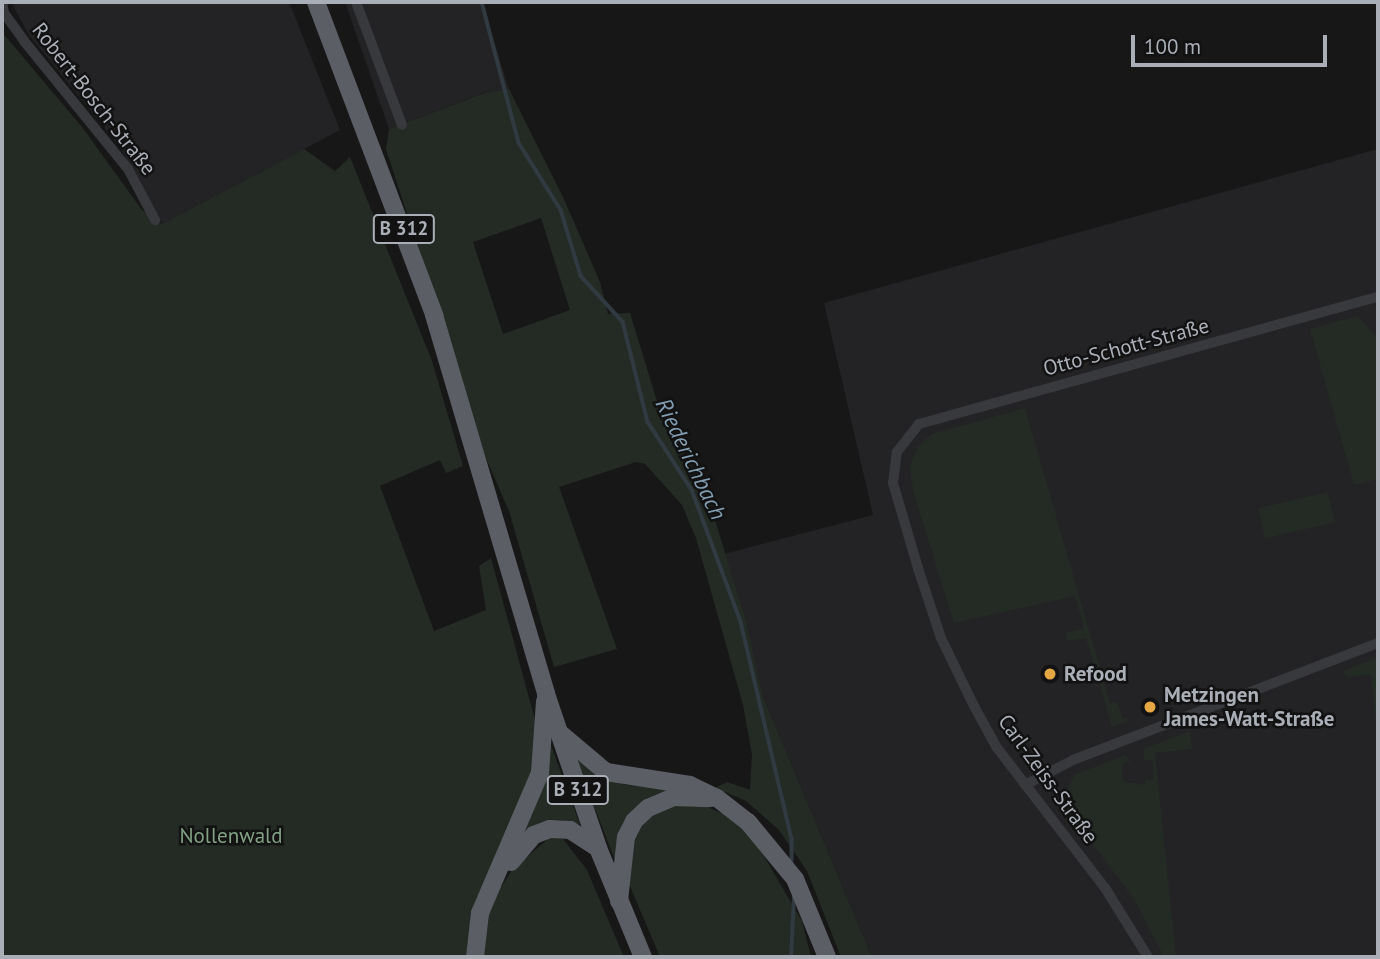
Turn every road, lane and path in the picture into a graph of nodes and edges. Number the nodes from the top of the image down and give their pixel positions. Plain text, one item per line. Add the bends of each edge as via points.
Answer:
1 (2, 2) edge
2 (316, 2) edge
3 (356, 2) edge
4 (402, 125) dead end
5 (155, 220) dead end
6 (1378, 297) edge
7 (897, 452) joint
8 (1378, 643) edge
9 (546, 694) junction
10 (558, 732) junction
11 (1025, 785) junction
12 (717, 798) junction
13 (598, 848) junction
14 (491, 890) junction
15 (619, 901) junction
16 (475, 957) edge
17 (643, 957) edge
18 (827, 957) edge
19 (1147, 957) edge

1 - 5 street, Robert-Bosch-Straße via 4,13 24,41 128,169
2 - 9 highway, B 312 via 434,315
3 - 4 street
6 - 7 street, Otto-Schott-Straße via 919,425
7 - 11 street, Carl-Zeiss-Straße via 893,483 942,638 997,748
8 - 11 street via 1073,760
9 - 10 highway, B 312
9 - 14 highway via 534,794
10 - 12 highway via 606,772 690,785
10 - 13 highway, B 312
11 - 19 street, Carl-Zeiss-Straße via 1105,888
12 - 15 highway via 674,797 648,808 634,821 626,836
12 - 18 highway via 770,843 795,879
13 - 14 highway via 570,830 550,829 520,849
13 - 15 highway, B 312
14 - 16 highway via 480,913
15 - 17 highway, B 312

